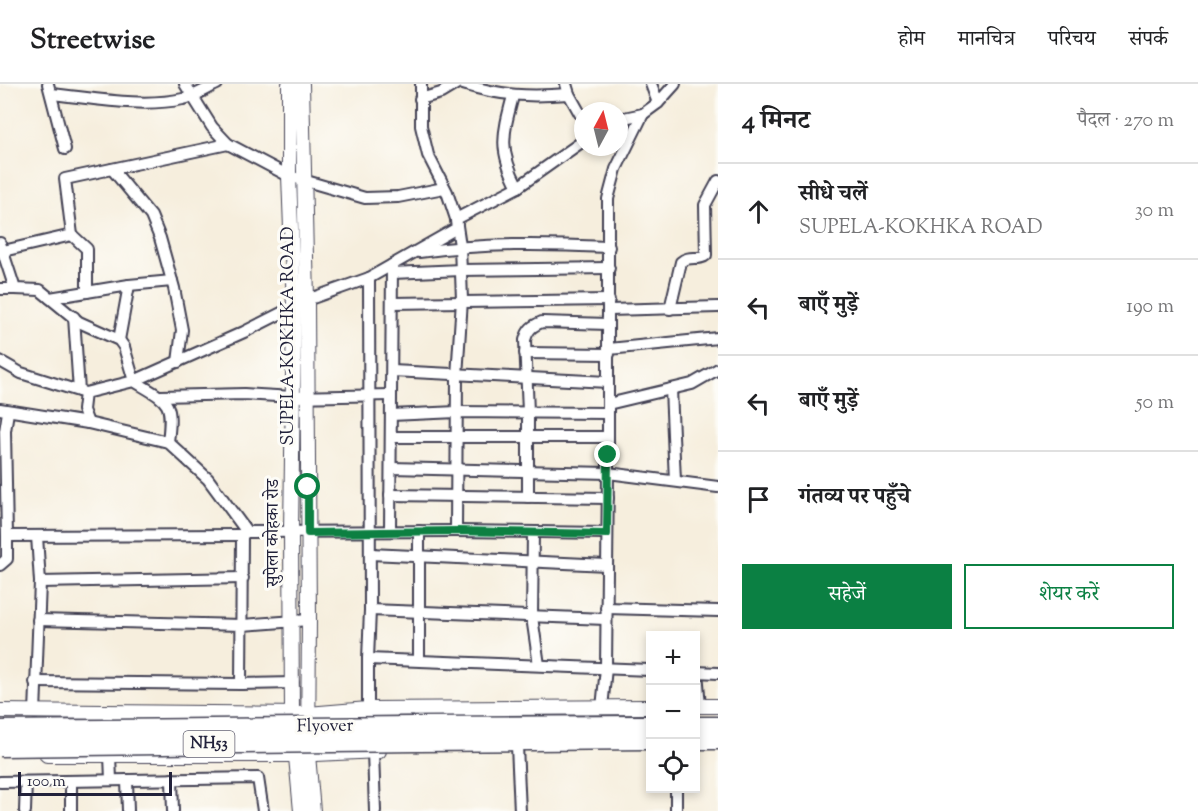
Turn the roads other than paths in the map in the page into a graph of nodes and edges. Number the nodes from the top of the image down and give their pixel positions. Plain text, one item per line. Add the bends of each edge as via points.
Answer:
1 (80, 84) edge
2 (185, 84) edge
3 (217, 84) edge
4 (289, 84) edge
5 (302, 84) edge
6 (421, 84) edge
7 (456, 84) edge
8 (463, 84) edge
9 (651, 84) edge
10 (675, 84) edge
11 (50, 89) edge
12 (567, 89) edge
13 (192, 96) junction
14 (513, 96) junction
15 (80, 97) junction
16 (420, 99) junction
17 (658, 104) junction
18 (643, 114) junction
19 (628, 117) edge
20 (228, 144) junction
21 (574, 147) edge
22 (65, 149) dead end
23 (112, 169) junction
24 (289, 176) junction
25 (305, 180) junction
26 (718, 182) edge
27 (518, 187) junction
28 (444, 188) junction
29 (456, 219) junction
30 (72, 235) junction
31 (460, 246) junction
32 (2, 247) edge
33 (609, 247) junction
34 (413, 253) junction
35 (609, 268) junction
36 (392, 269) junction
37 (461, 270) junction
38 (369, 278) junction
39 (172, 281) junction
40 (129, 285) junction
41 (0, 289) edge
42 (15, 289) junction
43 (87, 292) junction
44 (50, 298) junction
45 (462, 300) junction
46 (392, 303) junction
47 (301, 304) junction
48 (609, 305) junction
49 (718, 307) edge
50 (670, 309) junction
51 (74, 317) junction
52 (608, 324) junction
53 (718, 338) edge
54 (119, 340) junction
55 (609, 351) junction
56 (525, 353) junction
57 (0, 361) edge
58 (178, 362) junction
59 (718, 369) edge
60 (392, 371) junction
61 (457, 376) junction
62 (718, 378) edge
63 (527, 379) junction
64 (134, 381) junction
65 (608, 382) junction
66 (692, 384) junction
67 (671, 389) junction
68 (82, 392) junction
69 (370, 394) junction
70 (391, 395) junction
71 (161, 396) junction
72 (300, 397) junction
73 (608, 409) junction
74 (4, 410) edge
75 (457, 412) junction
76 (528, 412) junction
77 (391, 415) junction
78 (88, 423) junction
79 (3, 430) edge
80 (457, 436) junction
81 (391, 437) junction
82 (528, 437) junction
83 (608, 437) junction
84 (168, 442) junction
85 (391, 468) junction
86 (455, 469) junction
87 (529, 471) junction
88 (608, 473) junction
89 (675, 481) junction
90 (718, 487) edge
91 (390, 495) junction
92 (455, 495) junction
93 (528, 497) junction
94 (608, 498) junction
95 (370, 531) junction
96 (390, 531) junction
97 (419, 531) junction
98 (456, 531) junction
99 (291, 532) junction
100 (533, 532) junction
101 (245, 533) junction
102 (308, 533) junction
103 (607, 534) junction
104 (7, 536) junction
105 (37, 536) junction
106 (370, 554) junction
107 (419, 557) junction
108 (533, 561) junction
109 (0, 565) edge
110 (607, 565) junction
111 (243, 578) junction
112 (40, 582) junction
113 (370, 610) junction
114 (718, 611) edge
115 (419, 612) junction
116 (606, 614) junction
117 (532, 617) junction
118 (38, 620) junction
119 (309, 620) junction
120 (292, 621) junction
121 (242, 625) junction
122 (368, 659) junction
123 (419, 660) junction
124 (538, 665) junction
125 (606, 668) junction
126 (646, 670) edge
127 (700, 672) edge
128 (718, 673) edge
129 (35, 682) junction
130 (293, 682) junction
131 (241, 684) junction
132 (700, 706) edge
133 (718, 706) edge
134 (646, 707) edge
135 (602, 708) junction
136 (368, 709) junction
137 (0, 711) edge
138 (35, 713) junction
139 (292, 714) junction
140 (308, 714) junction
141 (646, 725) edge
142 (700, 726) edge
143 (718, 726) edge
144 (0, 730) edge
145 (301, 731) junction
146 (700, 740) edge
147 (718, 740) edge
148 (646, 742) edge
149 (646, 742) edge
150 (700, 745) edge
151 (718, 745) edge
152 (517, 746) junction
153 (0, 747) edge
154 (373, 751) junction
155 (0, 755) edge
156 (110, 755) junction
157 (301, 755) junction
158 (111, 780) junction
159 (127, 780) junction
160 (172, 780) junction
161 (71, 781) junction
162 (0, 782) edge
163 (26, 782) junction
164 (676, 793) edge
165 (25, 811) edge
166 (71, 811) edge
167 (128, 811) edge
168 (173, 811) edge
169 (263, 811) edge
170 (301, 811) edge
171 (313, 811) edge
172 (375, 811) edge
173 (520, 811) edge
174 (676, 811) edge

1 - 15 street
2 - 13 street
3 - 13 street
4 - 24 street
5 - 25 street, SUPELA-KOKHKA ROAD
6 - 16 street
7 - 16 street
8 - 14 street
9 - 17 street
10 - 17 street
11 - 15 street
11 - 22 street
12 - 14 street via 538,97
13 - 15 street via 140,102
13 - 20 street
14 - 27 street via 504,153
16 - 28 street via 428,155
17 - 18 street
18 - 19 street
18 - 33 street via 616,169 609,199
20 - 23 street
20 - 24 street
21 - 27 street
23 - 30 street via 65,179
23 - 39 street via 151,216
24 - 25 street
24 - 47 street
25 - 28 street via 365,198 398,197
25 - 47 street, SUPELA-KOKHKA ROAD
26 - 50 street via 705,205 706,255 681,262
27 - 29 street
28 - 29 street
29 - 31 street
29 - 34 street via 457,228
30 - 32 street
30 - 43 street via 87,249
31 - 33 street
31 - 34 street
31 - 37 street
32 - 42 street
33 - 35 street
34 - 36 street
35 - 37 street
35 - 48 street
36 - 37 street
36 - 38 street
36 - 46 street
37 - 45 street
38 - 47 street
38 - 69 street
39 - 40 street
39 - 58 street via 182,330
40 - 43 street
40 - 54 street
41 - 42 street
42 - 44 street via 40,290
43 - 44 street
44 - 51 street
45 - 46 street
45 - 48 street
45 - 61 street
46 - 60 street
47 - 58 street
47 - 72 street, SUPELA-KOKHKA ROAD
48 - 50 street
48 - 52 street
49 - 50 street
51 - 54 street
51 - 68 street
52 - 55 street
52 - 56 street via 542,322 527,332
53 - 55 street
54 - 64 street
55 - 56 street
55 - 65 street
56 - 63 street
57 - 68 street via 21,373
58 - 64 street
59 - 66 street
60 - 61 street
60 - 70 street
61 - 63 street
61 - 75 street
62 - 66 street
63 - 65 street
63 - 76 street
64 - 68 street
64 - 71 street
65 - 73 street
66 - 67 street
67 - 73 street
67 - 89 street
68 - 78 street
69 - 70 street
69 - 72 street
69 - 95 street
70 - 77 street
71 - 72 street
71 - 84 street via 171,416
72 - 99 street, सुपेला कोहका रोड
72 - 102 street, SUPELA-KOKHKA ROAD
73 - 76 street
73 - 83 street
74 - 78 street
74 - 79 street
75 - 76 street
75 - 77 street
75 - 80 street
76 - 82 street
77 - 81 street
78 - 84 street
79 - 104 street
80 - 81 street
80 - 82 street
80 - 86 street
81 - 85 street
82 - 83 street
82 - 87 street
83 - 88 street
84 - 101 street via 208,479
85 - 86 street
85 - 91 street
86 - 87 street
86 - 92 street
87 - 88 street
87 - 93 street
88 - 89 street
88 - 94 street
89 - 90 street
91 - 92 street
91 - 96 street
92 - 93 street
92 - 98 street
93 - 94 street
94 - 103 street
95 - 96 street
95 - 102 street
95 - 106 street
96 - 97 street
97 - 98 street
97 - 107 street
98 - 100 street
99 - 101 street
99 - 102 street
99 - 120 street, सुपेला कोहका रोड
100 - 103 street
100 - 108 street
101 - 105 street
101 - 111 street
102 - 119 street, SUPELA-KOKHKA ROAD
103 - 110 street
104 - 105 street
104 - 109 street via 7,559
105 - 112 street
106 - 107 street
106 - 113 street
107 - 108 street
107 - 115 street
108 - 110 street
108 - 117 street
110 - 116 street
111 - 112 street
111 - 121 street
112 - 118 street
113 - 115 street
113 - 122 street
114 - 116 street
115 - 117 street
115 - 123 street
116 - 117 street
116 - 125 street
117 - 124 street
118 - 121 street
118 - 129 street
119 - 120 street
119 - 140 street, SUPELA-KOKHKA ROAD
120 - 121 street
120 - 130 street, सुपेला कोहका रोड
121 - 131 street
122 - 123 street
122 - 136 street
123 - 124 street
124 - 125 street
125 - 126 street
125 - 135 street
127 - 128 street
129 - 131 street
129 - 138 street
130 - 131 street
130 - 139 street, सुपेला कोहका रोड
132 - 133 street
134 - 135 street
135 - 136 street
136 - 140 street
137 - 138 street
138 - 139 street
139 - 140 street
139 - 145 street, सुपेला कोहका रोड
140 - 145 street, SUPELA-KOKHKA ROAD
141 - 144 highway, Flyover / NH53, bridge
142 - 143 highway
145 - 157 street
146 - 147 highway
148 - 152 street
149 - 153 highway, Flyover / NH53, bridge
150 - 151 street
152 - 154 street
152 - 173 street
154 - 157 street
154 - 172 street
155 - 156 street
156 - 157 street
156 - 158 street
157 - 170 street
157 - 171 street
158 - 159 street
158 - 161 street
159 - 160 street
159 - 167 street
160 - 168 street
160 - 169 street via 258,778
161 - 163 street
161 - 166 street
162 - 163 street
163 - 165 street
164 - 174 street

